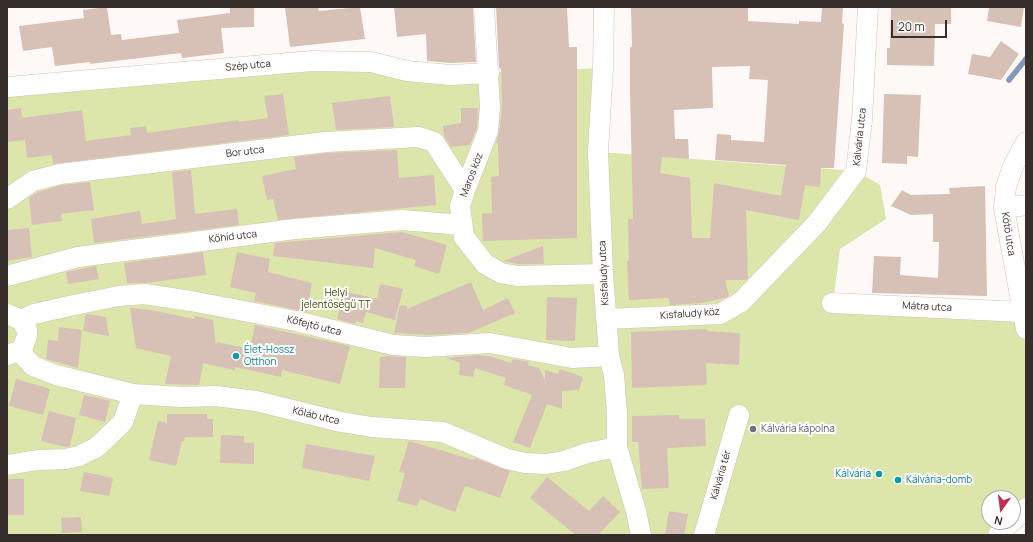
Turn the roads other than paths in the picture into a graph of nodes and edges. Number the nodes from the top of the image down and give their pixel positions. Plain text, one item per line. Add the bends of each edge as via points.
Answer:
1 (484, 7) edge
2 (604, 7) edge
3 (868, 7) edge
4 (489, 73) junction
5 (7, 87) edge
6 (1026, 142) edge
7 (464, 190) junction
8 (7, 199) edge
9 (1026, 205) edge
10 (1004, 208) junction
11 (462, 225) junction
12 (778, 262) joint
13 (603, 274) junction
14 (7, 276) edge
15 (832, 303) dead end
16 (1024, 314) edge
17 (14, 317) edge
18 (606, 319) junction
19 (13, 353) edge
20 (609, 356) junction
21 (133, 394) junction
22 (739, 415) dead end
23 (617, 447) junction
24 (7, 465) edge
25 (641, 535) edge
26 (704, 535) edge

1 - 4 street, Maros köz
2 - 13 street, Kisfaludy utca via 598,152
3 - 12 street, Kálvária utca via 862,120 856,171 817,223
4 - 5 street, Szép utca via 451,75 407,71 371,62 312,61
4 - 7 street, Maros köz via 488,131
6 - 10 street, Kötő utca via 1013,166 1006,187
7 - 8 street, Bor utca via 434,142 419,137 403,137 326,142 60,174 33,181
7 - 11 street, Maros köz via 460,206
9 - 10 street
10 - 16 street, Kötő utca
11 - 13 street, Maros köz via 464,237 485,264 501,273 517,276
11 - 14 street, Kőhíd utca via 402,220 295,228 78,257
12 - 18 street, Kisfaludy köz via 741,302 720,314
13 - 18 street, Kisfaludy utca
15 - 16 street, Mátra utca
17 - 19 street via 27,330 27,336 23,347
17 - 20 street, Kőfejtő utca via 119,296 144,294 296,321 393,345 426,347 490,343 572,358
18 - 20 street, Kisfaludy utca
19 - 21 street, Kőláb utca via 33,366 56,375
20 - 23 street, Kisfaludy utca via 614,375
21 - 23 street, Kőláb utca via 215,396 256,401 372,427 443,432 507,459 525,463 546,464 564,461
21 - 24 street via 123,422 97,447 66,459
22 - 26 street, Kálvária tér
23 - 25 street, Kisfaludy utca

